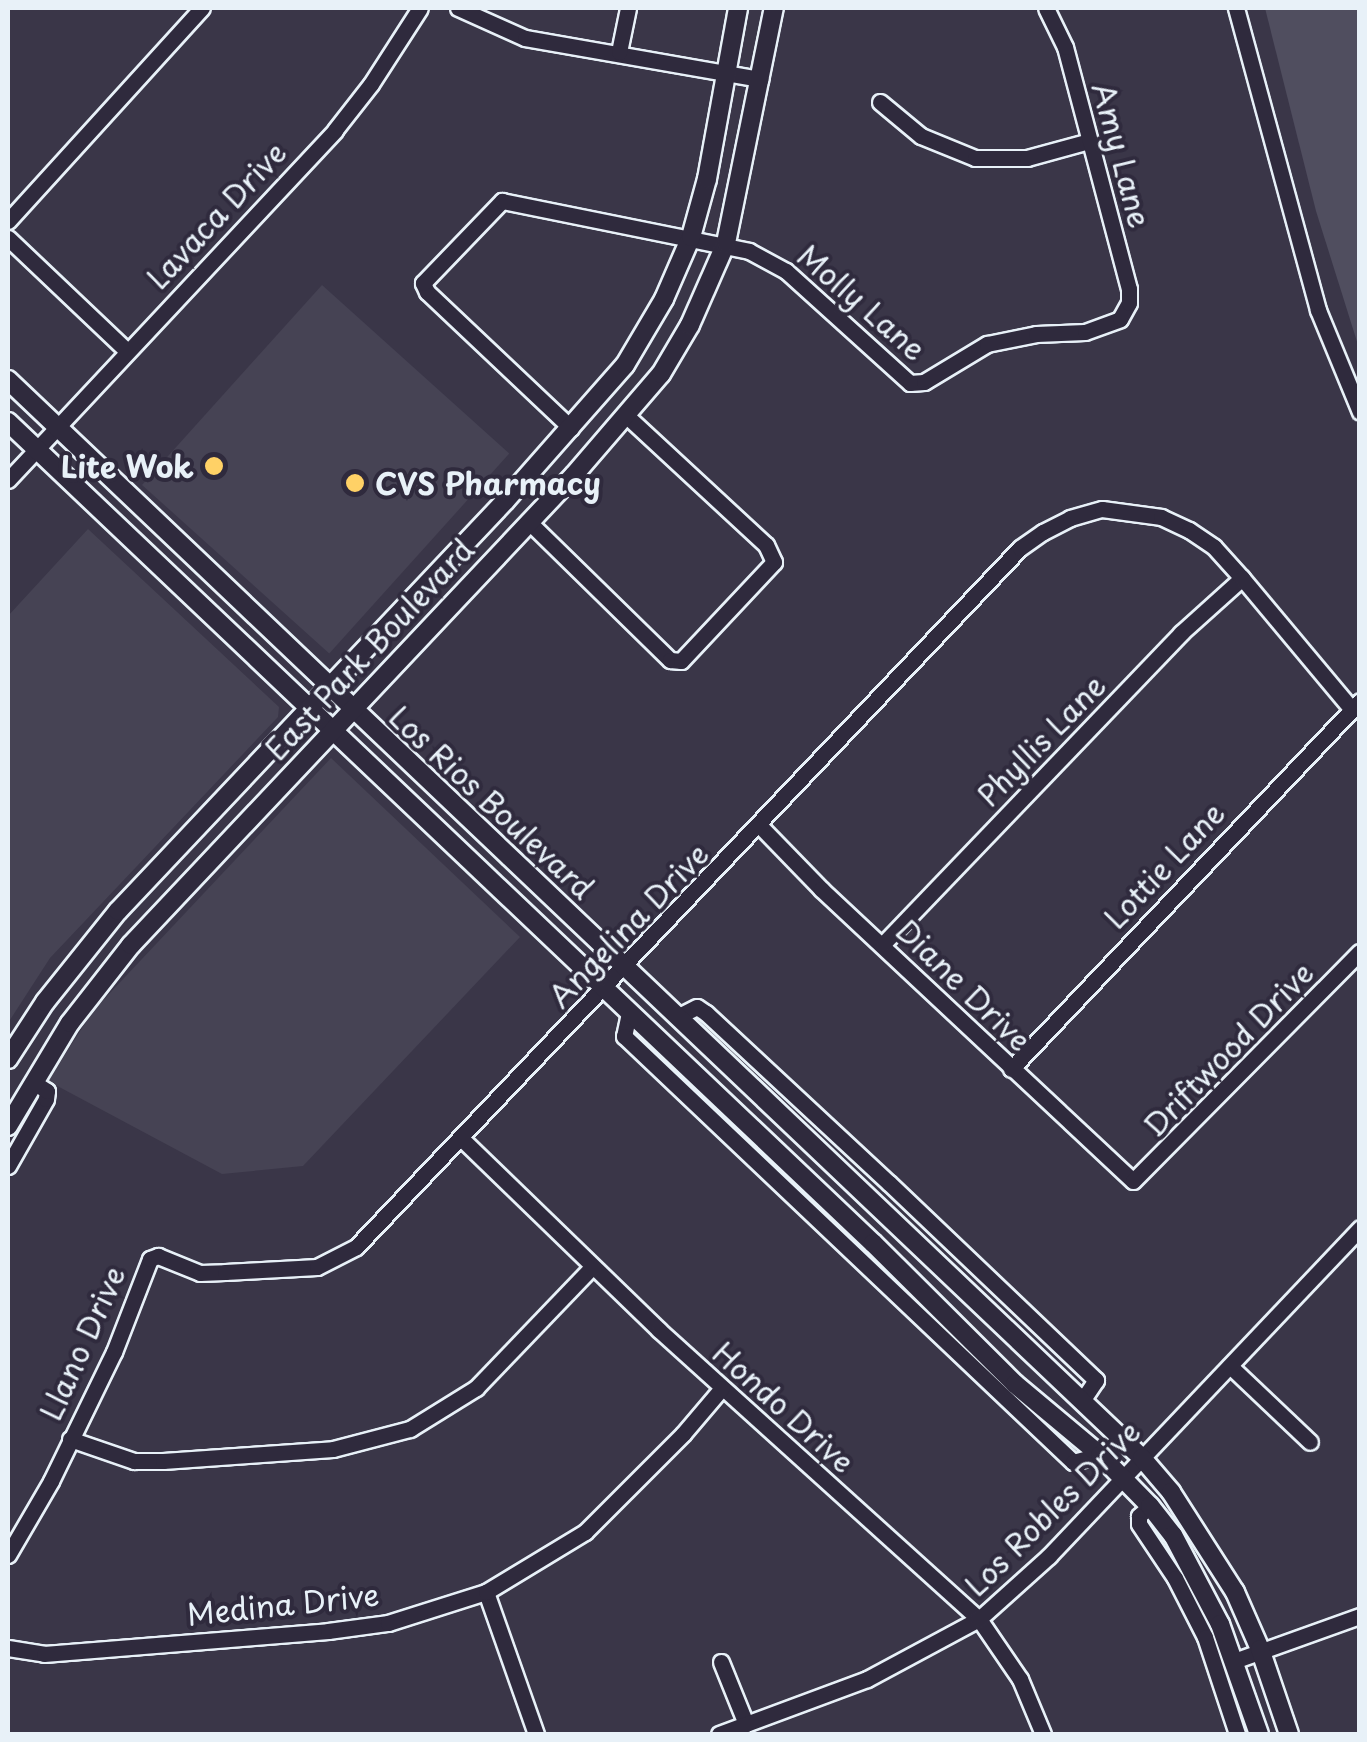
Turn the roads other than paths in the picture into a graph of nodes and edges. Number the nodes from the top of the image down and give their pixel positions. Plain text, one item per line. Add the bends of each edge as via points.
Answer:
1 (202, 8) edge
2 (420, 8) edge
3 (458, 8) edge
4 (628, 8) edge
5 (738, 8) edge
6 (774, 8) edge
7 (1046, 8) edge
8 (1236, 8) edge
9 (619, 52) junction
10 (726, 72) junction
11 (760, 80) junction
12 (880, 102) dead end
13 (1089, 141) junction
14 (8, 221) edge
15 (8, 238) edge
16 (691, 238) junction
17 (726, 242) junction
18 (1120, 319) joint
19 (126, 350) junction
20 (8, 380) edge
21 (1360, 412) edge
22 (628, 416) junction
23 (8, 422) edge
24 (56, 426) junction
25 (572, 428) junction
26 (37, 449) junction
27 (8, 480) edge
28 (505, 501) junction
29 (528, 521) junction
30 (170, 534) junction
31 (148, 558) junction
32 (1242, 578) junction
33 (330, 684) junction
34 (1354, 704) edge
35 (353, 708) junction
36 (307, 710) junction
37 (330, 731) junction
38 (760, 826) junction
39 (506, 854) junction
40 (482, 872) junction
41 (883, 944) junction
42 (1360, 952) edge
43 (82, 953) junction
44 (626, 967) junction
45 (108, 973) junction
46 (604, 989) junction
47 (8, 1059) edge
48 (1011, 1069) junction
49 (32, 1082) junction
50 (8, 1126) edge
51 (462, 1139) junction
52 (8, 1166) edge
53 (1133, 1182) joint
54 (1360, 1228) edge
55 (150, 1259) joint
56 (592, 1267) junction
57 (1230, 1366) junction
58 (722, 1388) junction
59 (70, 1439) junction
60 (1310, 1442) dead end
61 (1142, 1458) junction
62 (1123, 1478) junction
63 (1150, 1506) junction
64 (8, 1555) edge
65 (486, 1592) junction
66 (1360, 1616) edge
67 (979, 1620) junction
68 (8, 1648) edge
69 (1260, 1649) junction
70 (1234, 1661) junction
71 (721, 1662) dead end
72 (746, 1724) junction
73 (536, 1734) edge
74 (719, 1734) edge
75 (1043, 1734) edge
76 (1236, 1734) edge
77 (1259, 1734) edge
78 (1289, 1734) edge

1 - 14 street
2 - 19 street, Lavaca Drive via 334,130
3 - 9 street via 525,38
4 - 9 street
5 - 10 main road, East Park Boulevard
6 - 11 main road, East Park Boulevard
7 - 13 street, Amy Lane via 1065,46
8 - 21 street via 1318,310
9 - 10 street
10 - 11 street
10 - 16 main road, East Park Boulevard
11 - 17 main road, East Park Boulevard
12 - 13 street via 921,136 975,158 1027,158
13 - 18 street, Amy Lane via 1129,288
15 - 19 street
16 - 17 street, Molly Lane
16 - 25 main road, East Park Boulevard via 626,365
16 - 25 street, Molly Lane via 502,201 424,283
17 - 18 street, Molly Lane via 786,271 910,384 987,344 1084,332
17 - 22 main road, East Park Boulevard via 690,326
19 - 24 street, Lavaca Drive
20 - 24 main road, Los Rios Boulevard
22 - 29 main road, East Park Boulevard
22 - 29 street via 766,544 774,562 681,661 670,660
23 - 26 main road, Los Rios Boulevard
24 - 26 street, Lavaca Drive
24 - 30 main road, Los Rios Boulevard
25 - 28 main road, East Park Boulevard
26 - 27 street, Lavaca Drive
26 - 31 main road, Los Rios Boulevard
28 - 29 main road
28 - 33 main road, East Park Boulevard
29 - 35 main road, East Park Boulevard
30 - 31 main road
30 - 33 main road, Los Rios Boulevard
31 - 36 main road, Los Rios Boulevard
32 - 34 street
32 - 38 street, Angelina Drive via 1214,547 1162,517 1102,510 1070,518 1020,548
32 - 41 street, Phyllis Lane via 1181,633
33 - 35 main road, Los Rios Boulevard
33 - 36 main road, East Park Boulevard
34 - 48 street, Lottie Lane
35 - 37 main road, East Park Boulevard
35 - 39 main road, Los Rios Boulevard
36 - 37 main road, Los Rios Boulevard
36 - 43 main road, East Park Boulevard
37 - 40 main road, Los Rios Boulevard
37 - 45 main road, East Park Boulevard
38 - 41 street, Diane Drive
38 - 44 street, Angelina Drive
39 - 40 main road
39 - 44 main road, Los Rios Boulevard
40 - 46 main road, Los Rios Boulevard
41 - 48 street, Diane Drive
42 - 53 street, Driftwood Drive
43 - 45 main road
43 - 47 main road, East Park Boulevard
44 - 46 street, Angelina Drive
44 - 61 main road, Los Rios Boulevard
45 - 49 main road, East Park Boulevard
46 - 51 street, Angelina Drive
46 - 62 main road, Los Rios Boulevard via 1015,1384
48 - 53 street, Diane Drive
49 - 50 main road, East Park Boulevard
49 - 52 street via 46,1091 46,1099
51 - 55 street, Angelina Drive via 356,1247 317,1266 200,1272
51 - 56 street, Hondo Drive
54 - 57 street, Los Robles Drive
55 - 59 street, Llano Drive
56 - 58 street, Hondo Drive
56 - 59 street via 476,1388 410,1429 333,1449 163,1461 134,1461
57 - 60 street
57 - 61 street, Los Robles Drive
58 - 65 street, Medina Drive via 585,1532
58 - 67 street, Hondo Drive
59 - 64 street, Llano Drive
61 - 62 street, Los Robles Drive
61 - 69 main road, Los Rios Boulevard via 1211,1552
62 - 63 main road, Los Rios Boulevard
62 - 67 street, Los Robles Drive
63 - 70 main road, Los Rios Boulevard via 1200,1582
63 - 76 street via 1139,1524 1205,1637
65 - 68 street, Medina Drive via 388,1622 328,1631 44,1654
65 - 73 street
66 - 69 street
67 - 72 street, Los Robles Drive via 868,1679
67 - 75 street, Hondo Drive via 1020,1679
69 - 70 street
69 - 78 main road, Los Rios Boulevard
70 - 77 main road, Los Rios Boulevard
71 - 72 street
72 - 74 street, Los Robles Drive

